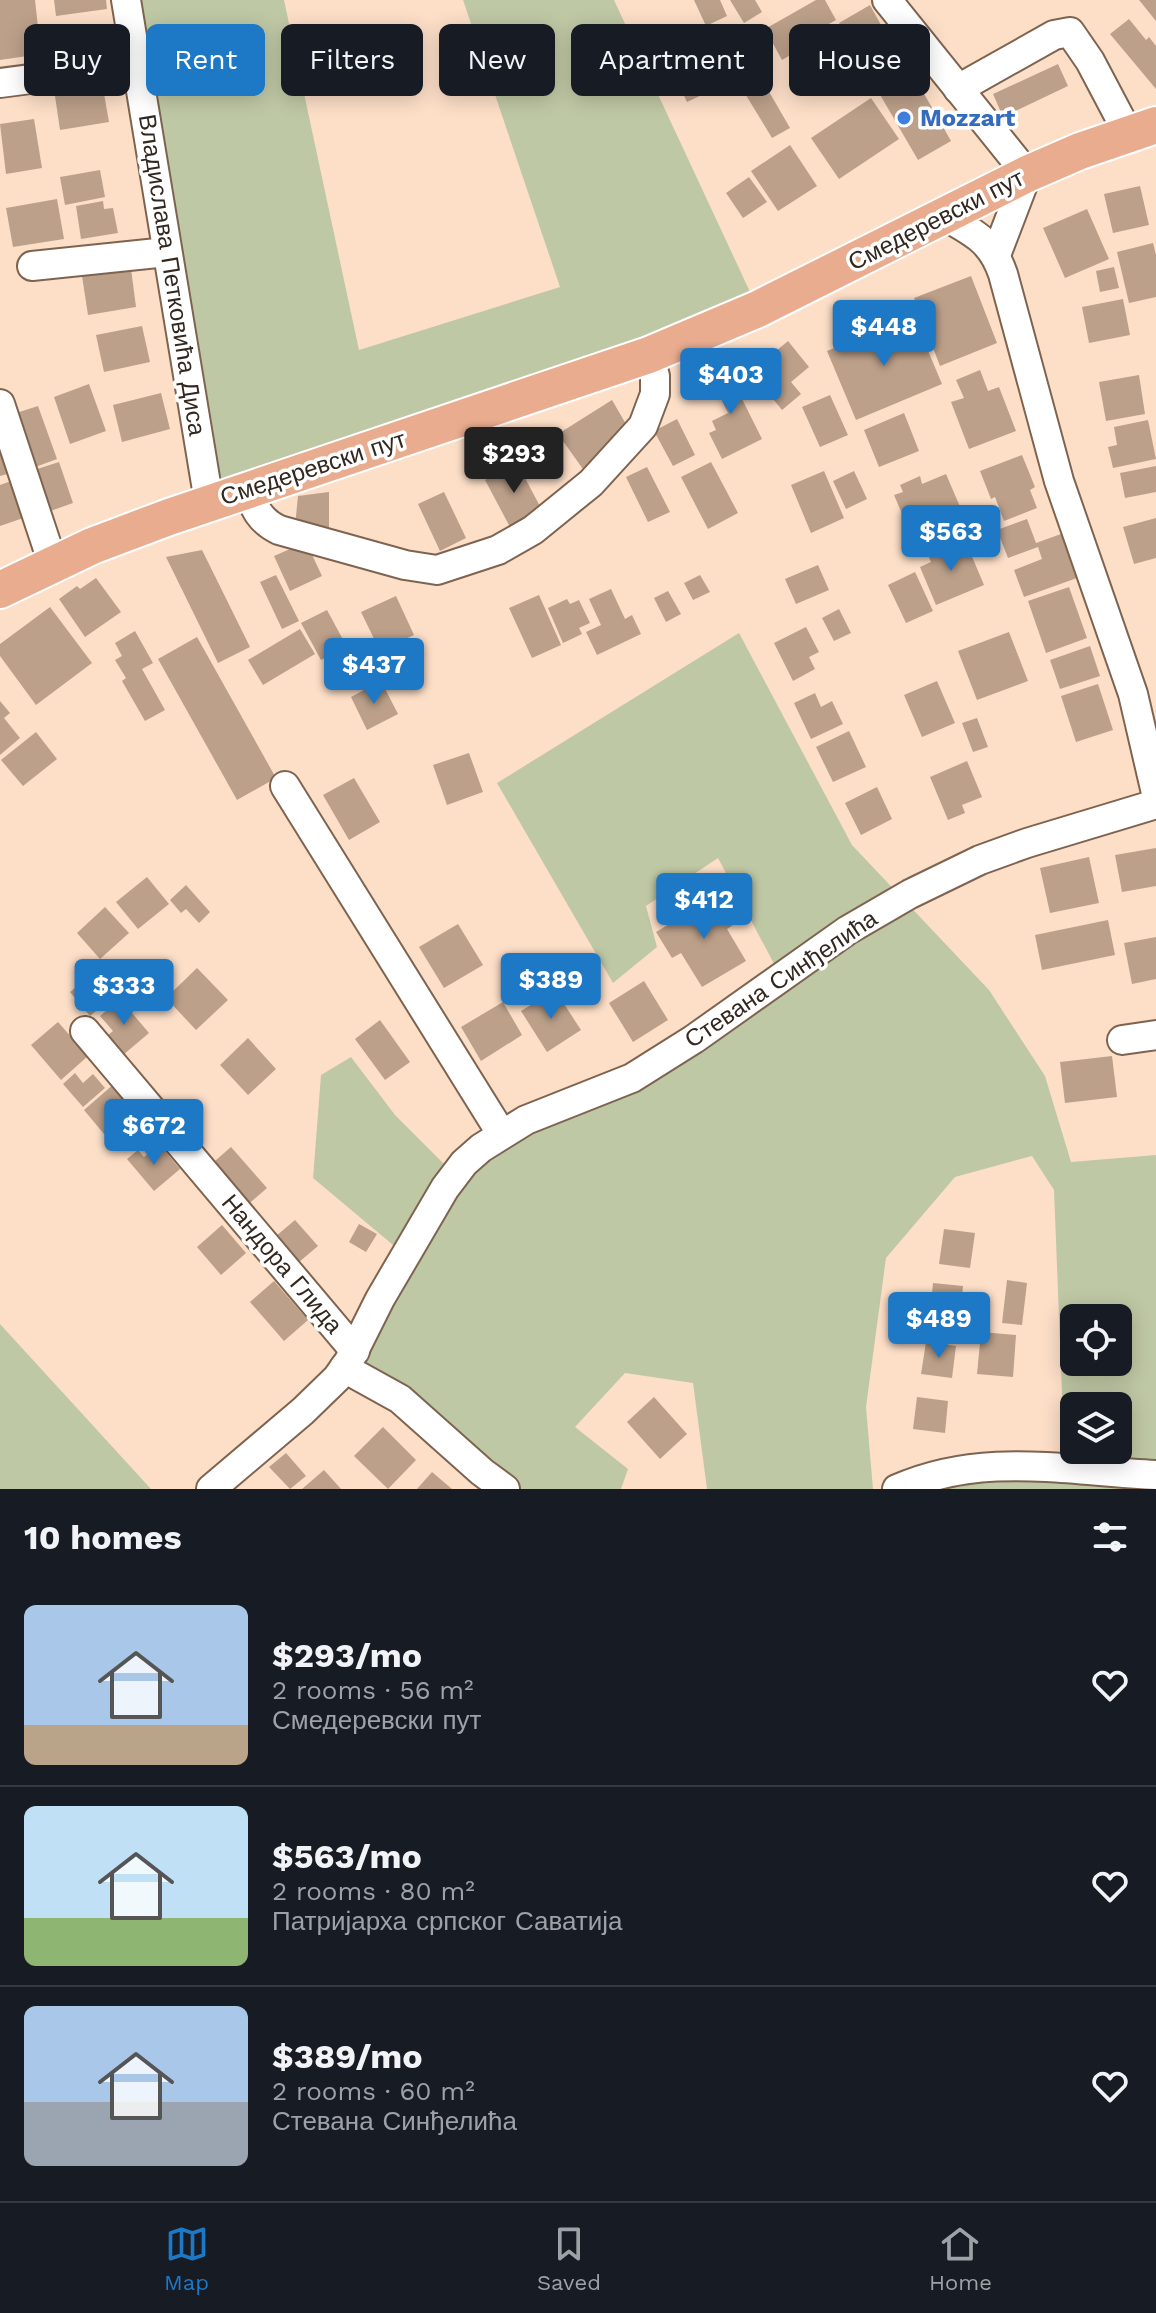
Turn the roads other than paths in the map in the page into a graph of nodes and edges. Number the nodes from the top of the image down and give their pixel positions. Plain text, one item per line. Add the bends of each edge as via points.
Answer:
1 (126, 0) edge
2 (887, 0) edge
3 (138, 65) junction
4 (0, 83) edge
5 (958, 89) junction
6 (1142, 129) edge
7 (1027, 174) junction
8 (943, 215) junction
9 (167, 252) junction
10 (996, 255) junction
11 (32, 266) dead end
12 (649, 355) junction
13 (0, 404) edge
14 (247, 489) junction
15 (209, 502) junction
16 (53, 564) junction
17 (0, 590) edge
18 (285, 786) dead end
19 (1156, 793) edge
20 (1156, 804) edge
21 (85, 1031) dead end
22 (1156, 1035) edge
23 (1122, 1040) dead end
24 (501, 1133) junction
25 (349, 1360) junction
26 (1156, 1475) edge
27 (211, 1489) edge
28 (505, 1489) edge
29 (897, 1489) edge

1 - 3 street, Владислава Петковића Диса
2 - 5 street
3 - 4 street
3 - 9 street, Владислава Петковића Диса
5 - 6 street via 1054,35 1070,32
5 - 7 street
6 - 7 main road, Смедеревски пут
7 - 8 main road, Смедеревски пут
7 - 10 street
8 - 10 street via 974,232
8 - 12 main road, Смедеревски пут via 758,309
9 - 11 street
9 - 15 street, Владислава Петковића Диса
10 - 19 street via 1059,481 1133,694
12 - 14 main road, Смедеревски пут
12 - 14 street via 655,394 643,426 559,509 479,558 437,570 279,530 264,523
13 - 16 street
14 - 15 main road, Смедеревски пут
15 - 16 main road, Смедеревски пут
16 - 17 main road, Смедеревски пут
18 - 24 street
20 - 24 street, Стевана Синђелића via 980,860 910,894 827,943 632,1078
21 - 25 street, Нандора Глида
22 - 23 street
24 - 25 street, Стевана Синђелића via 464,1163 445,1188
25 - 27 street, Стевана Синђелића via 327,1390
25 - 28 street
26 - 29 street via 977,1466

